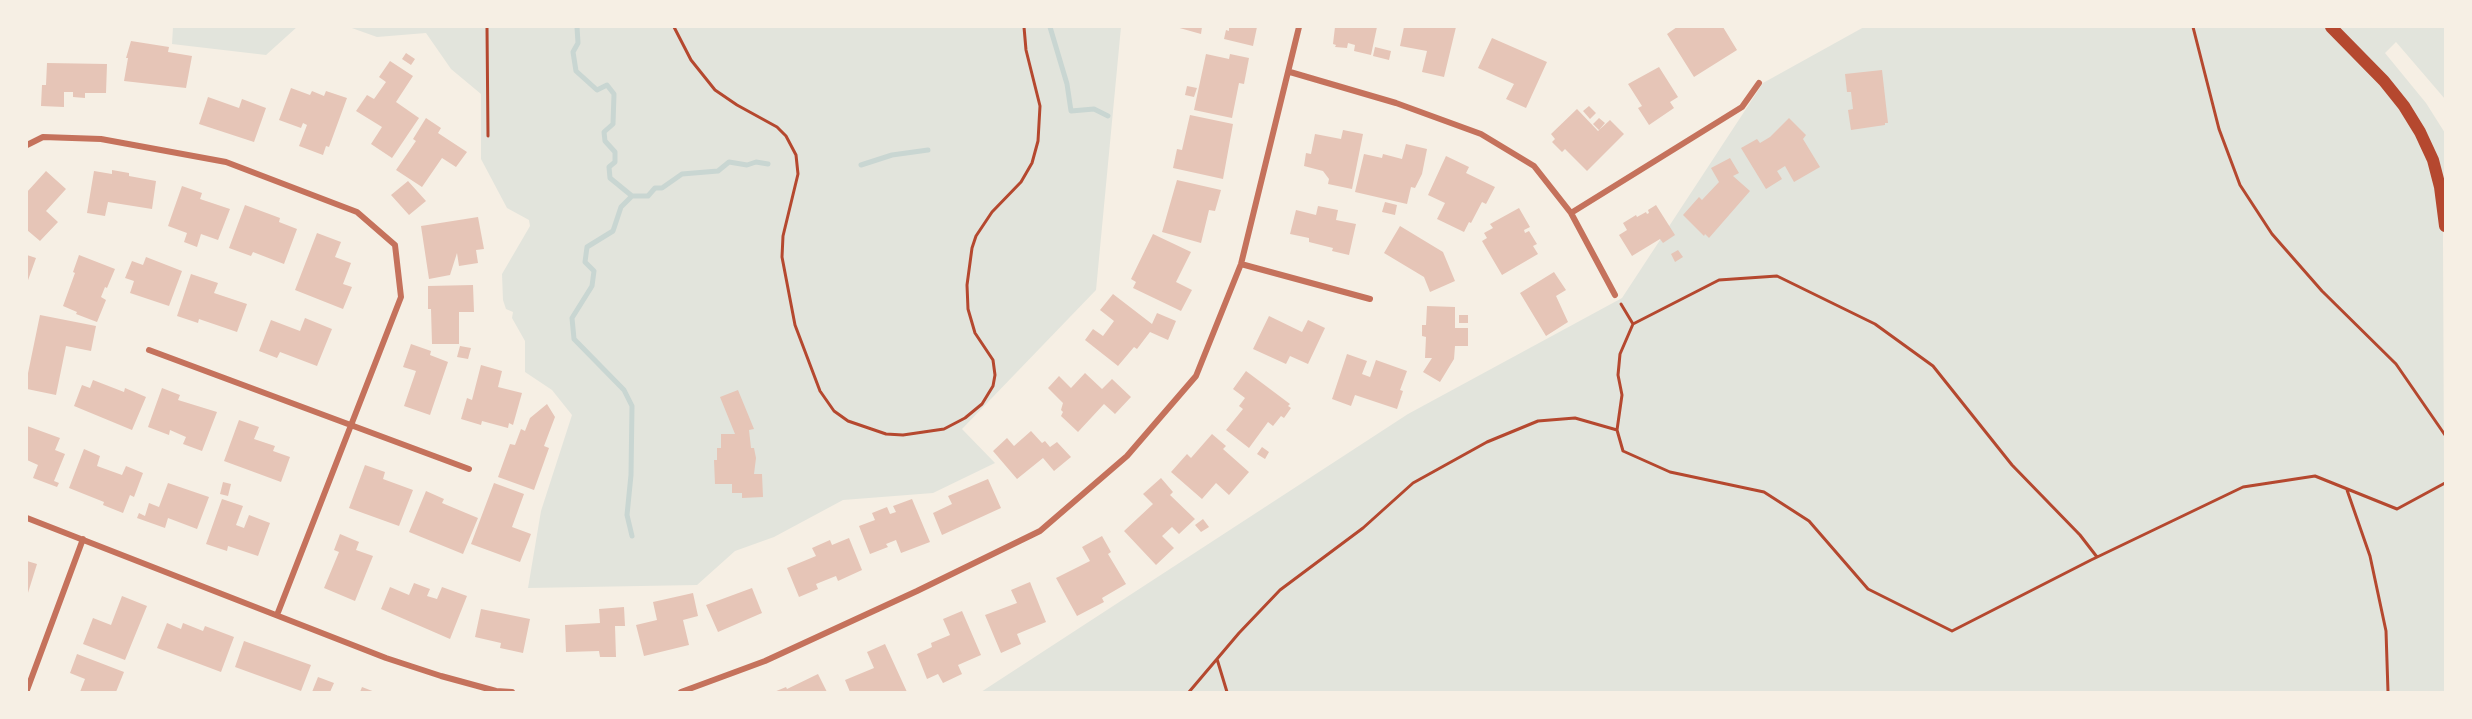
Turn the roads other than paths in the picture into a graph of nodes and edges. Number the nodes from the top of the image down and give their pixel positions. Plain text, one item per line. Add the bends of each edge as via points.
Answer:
1 (1299, 27) edge
2 (2331, 27) edge
3 (1290, 72) junction
4 (1760, 83) dead end
5 (27, 145) edge
6 (1571, 213) junction
7 (2445, 226) edge
8 (1241, 264) junction
9 (1615, 295) road end
10 (1370, 299) dead end
11 (149, 350) dead end
12 (350, 425) junction
13 (469, 469) dead end
14 (27, 518) edge
15 (83, 539) junction
16 (277, 615) junction
17 (27, 690) edge
18 (512, 692) edge
19 (681, 692) edge

1 - 3 street
2 - 7 main road via 2384,81 2420,132 2433,160
3 - 6 street via 1396,103 1481,134 1533,166
3 - 8 street
4 - 6 street via 1742,107
5 - 12 street via 43,136 101,139 226,162 365,218 395,245 401,297
6 - 9 street
8 - 10 street
8 - 19 street via 1196,376 1128,456 1040,531 765,661
11 - 12 street
12 - 13 street
12 - 16 street
14 - 15 street
15 - 16 street
15 - 17 street
16 - 18 street via 386,658 441,676

